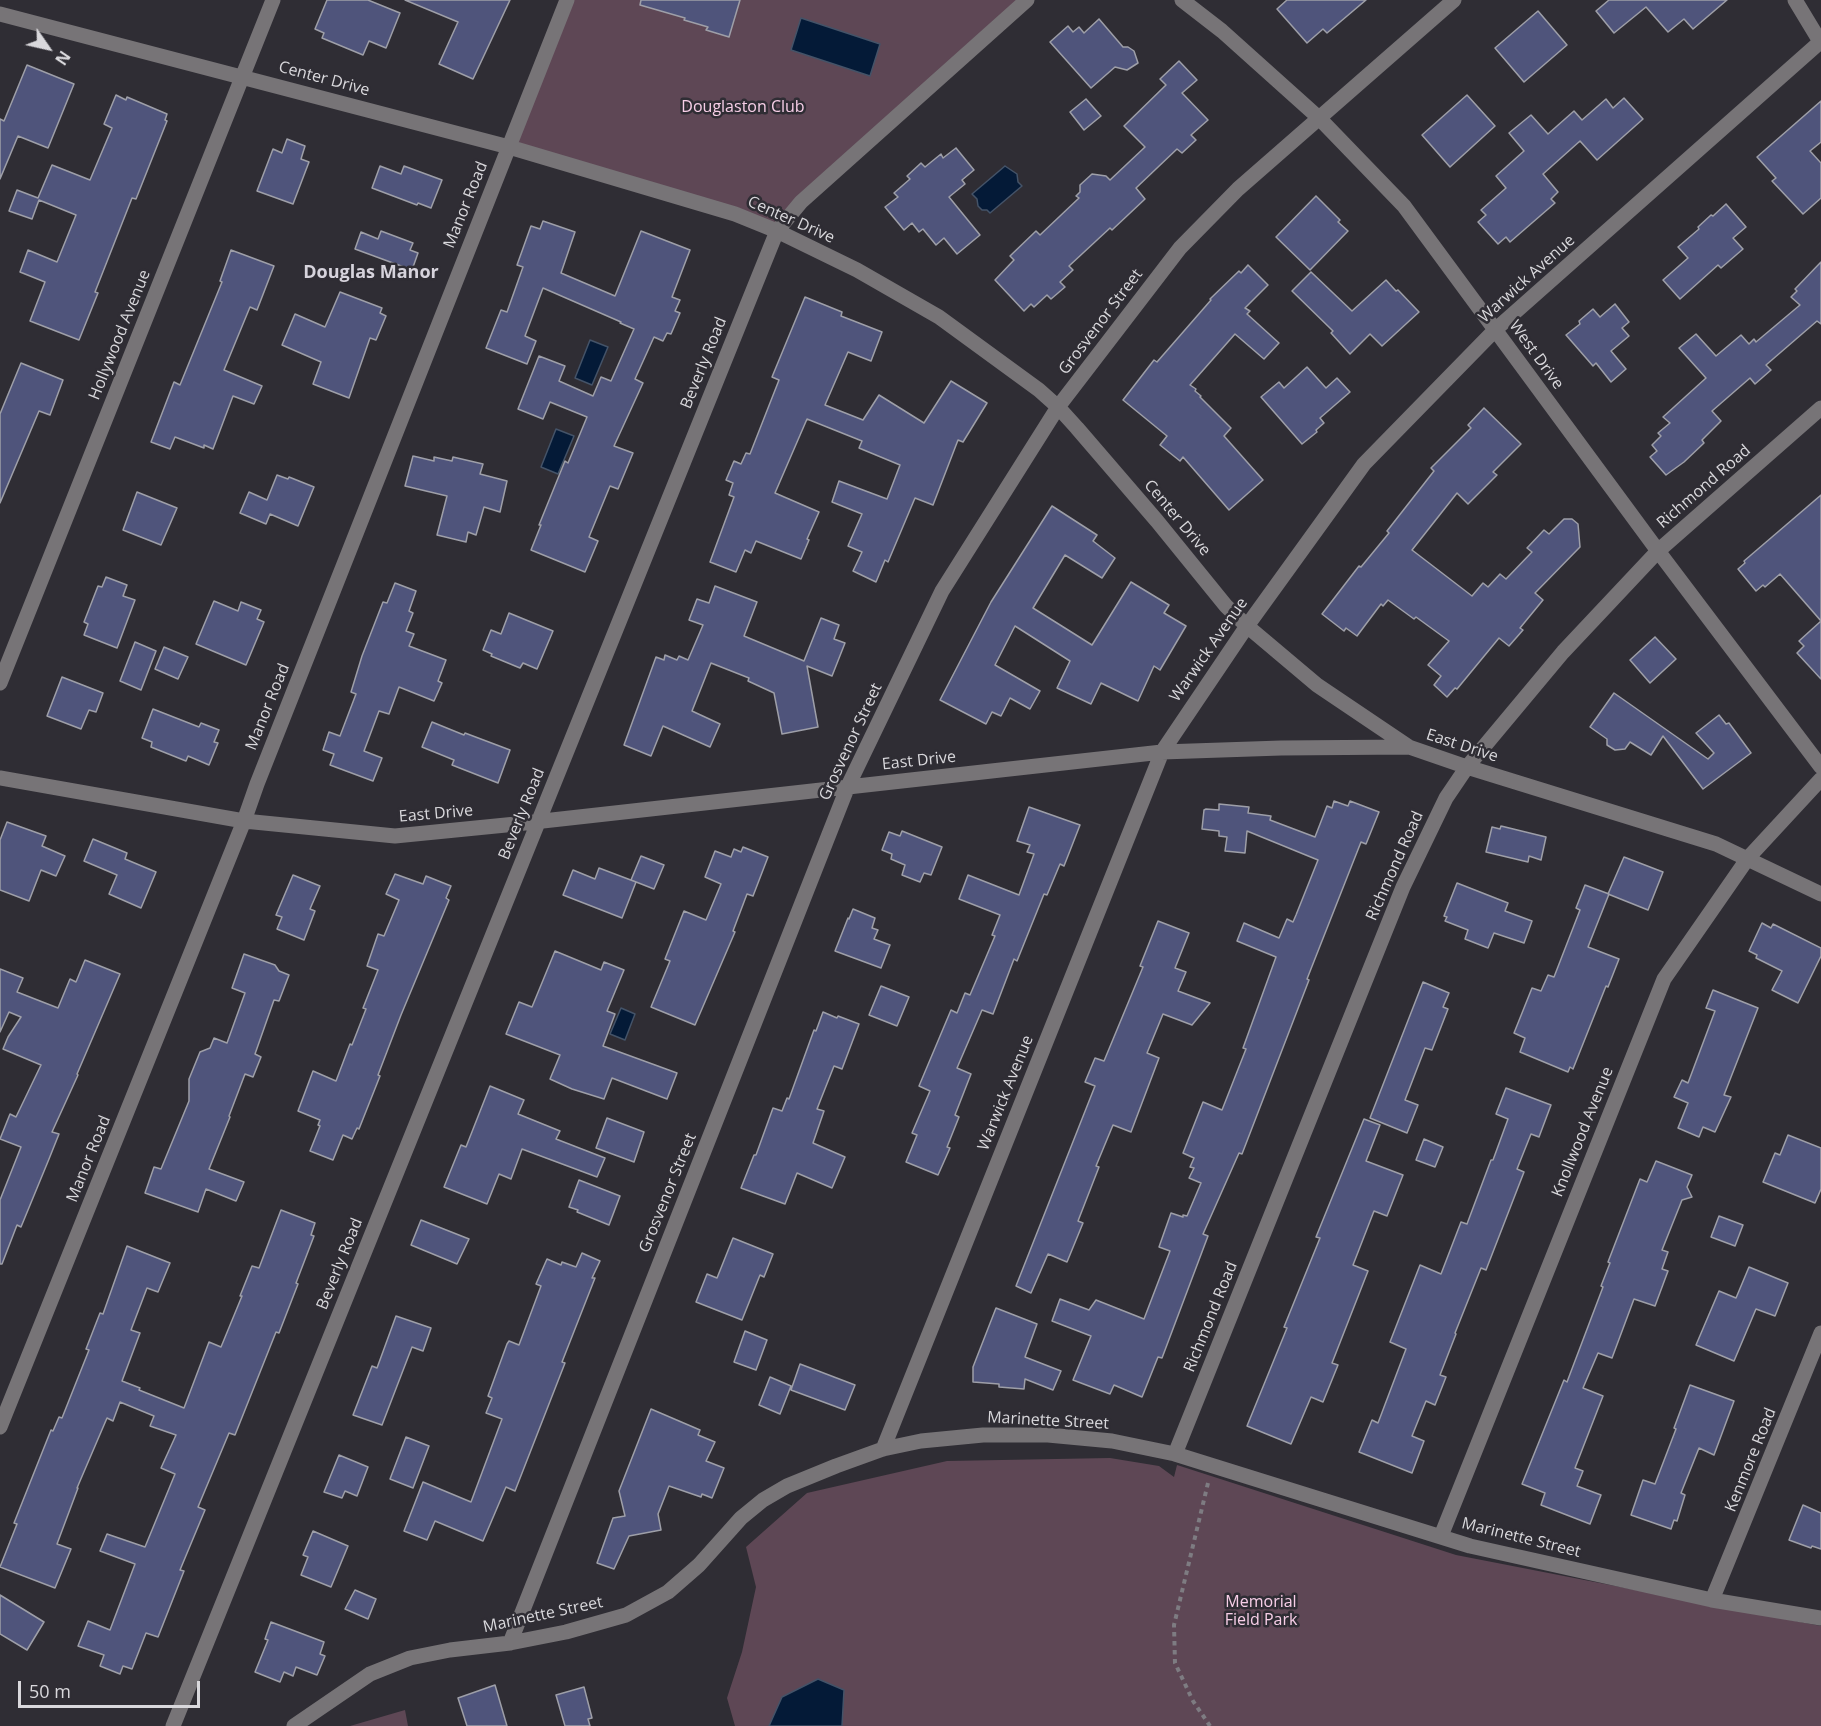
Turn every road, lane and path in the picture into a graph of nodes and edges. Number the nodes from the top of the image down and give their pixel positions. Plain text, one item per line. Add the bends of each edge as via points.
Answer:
1 (273, 0) edge
2 (567, 0) edge
3 (1027, 0) edge
4 (1182, 0) edge
5 (1454, 0) edge
6 (1795, 0) edge
7 (0, 14) edge
8 (1820, 42) edge
9 (243, 77) junction
10 (1319, 118) junction
11 (509, 147) junction
12 (777, 231) junction
13 (1495, 330) junction
14 (1058, 407) junction
15 (1821, 408) edge
16 (1658, 551) junction
17 (1247, 626) junction
18 (0, 683) edge
19 (1409, 747) junction
20 (1162, 752) junction
21 (1467, 767) junction
22 (1821, 767) edge
23 (0, 778) edge
24 (1821, 779) edge
25 (848, 786) junction
26 (244, 821) junction
27 (538, 822) junction
28 (1748, 858) junction
29 (1821, 894) edge
30 (1821, 1333) edge
31 (0, 1427) edge
32 (883, 1449) junction
33 (1175, 1454) junction
34 (1213, 1464) junction
35 (1441, 1536) junction
36 (1713, 1600) junction
37 (1821, 1618) edge
38 (510, 1643) junction
39 (173, 1726) edge
40 (294, 1726) edge
41 (1210, 1726) edge

1 - 9 street, Hollywood Avenue
2 - 11 street, Manor Road
3 - 12 street, Beverly Road via 801,202
4 - 10 street, West Drive
5 - 10 street, Grosvenor Street
6 - 8 street
7 - 9 street, Center Drive
8 - 13 street, Warwick Avenue
9 - 11 street, Center Drive
9 - 18 street, Hollywood Avenue
10 - 13 street, West Drive via 1404,206
10 - 14 street, Grosvenor Street via 1238,189 1179,248
11 - 12 street, Center Drive via 735,214
11 - 26 street, Manor Road
12 - 14 street, Center Drive via 857,270 939,317
12 - 27 street, Beverly Road
13 - 16 street, West Drive
13 - 17 street, Warwick Avenue via 1364,464
14 - 17 street, Center Drive
14 - 25 street, Grosvenor Street via 942,591
15 - 16 street, Richmond Road
16 - 21 street, Richmond Road via 1563,652
16 - 22 street, West Drive
17 - 19 street, Center Drive via 1317,685
17 - 20 street, Warwick Avenue
19 - 20 street, East Drive
19 - 21 street, East Drive
20 - 25 street, East Drive
20 - 32 street, Warwick Avenue
21 - 28 street, East Drive via 1716,844
21 - 33 street, Richmond Road via 1446,798 1404,887
23 - 26 street, East Drive
24 - 28 street, Knollwood Avenue
25 - 27 street, East Drive
25 - 38 street, Grosvenor Street
26 - 27 street, East Drive via 395,836
26 - 31 street, Manor Road
27 - 39 street, Beverly Road
28 - 29 street, East Drive
28 - 35 street, Knollwood Avenue via 1664,979
30 - 36 street, Kenmore Road
32 - 33 street, Marinette Street via 983,1435 1048,1435 1112,1441
32 - 38 street, Marinette Street via 787,1486 763,1500 668,1592 626,1615
33 - 34 street, Marinette Street
34 - 35 street, Marinette Street
34 - 41 path via 1174,1625 1175,1663
35 - 36 street, Marinette Street via 1470,1546
36 - 37 street, Marinette Street
38 - 40 street, Marinette Street via 410,1658 370,1674

